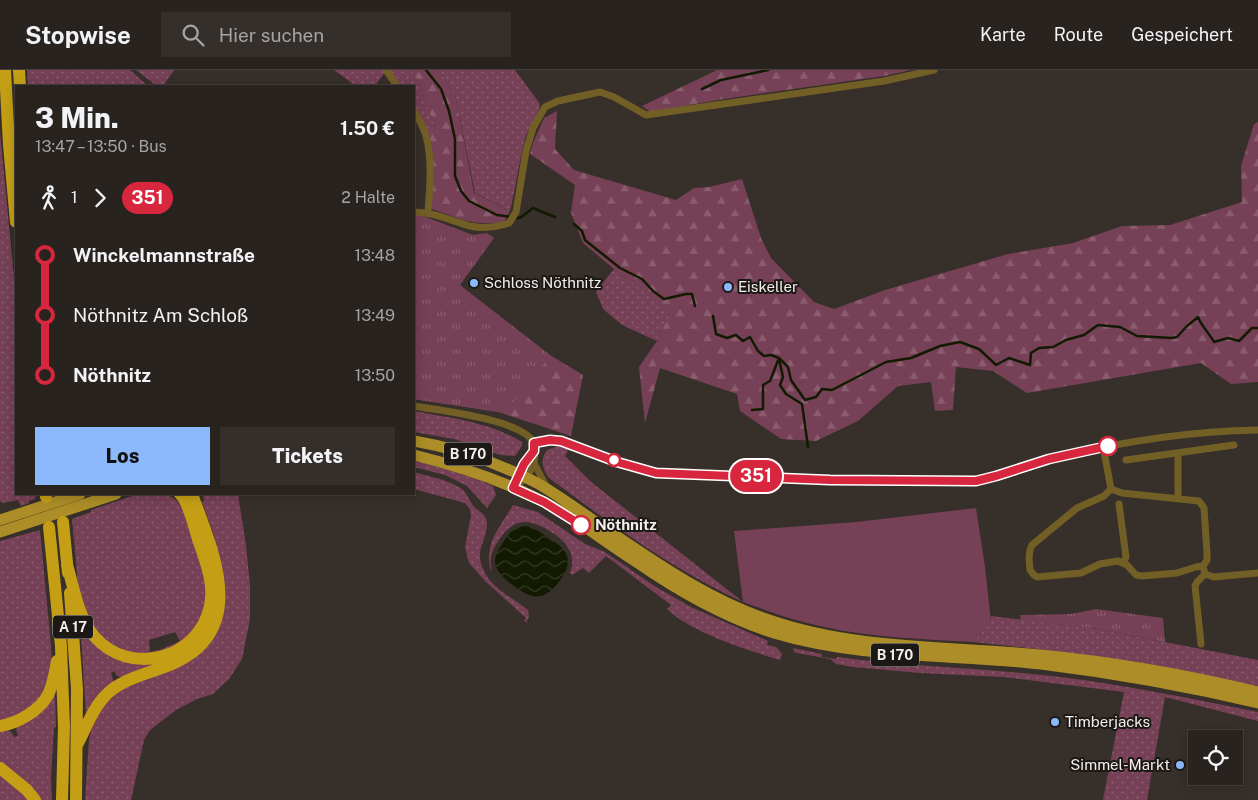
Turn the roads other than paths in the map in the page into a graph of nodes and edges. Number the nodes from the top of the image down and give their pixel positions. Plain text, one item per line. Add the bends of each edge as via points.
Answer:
1 (5, 70) edge
2 (19, 70) edge
3 (386, 70) edge
4 (934, 70) edge
5 (20, 85) edge
6 (397, 85) edge
7 (415, 114) edge
8 (15, 211) edge
9 (415, 212) edge
10 (428, 212) junction
11 (415, 406) edge
12 (1258, 430) edge
13 (415, 441) edge
14 (534, 443) junction
15 (1234, 445) dead end
16 (1103, 446) junction
17 (534, 451) junction
18 (1178, 453) junction
19 (415, 455) edge
20 (1126, 460) dead end
21 (534, 463) junction
22 (523, 476) junction
23 (513, 488) junction
24 (1111, 490) junction
25 (549, 491) junction
26 (78, 495) edge
27 (113, 495) edge
28 (188, 496) edge
29 (1178, 498) junction
30 (1119, 504) dead end
31 (0, 520) edge
32 (22, 520) junction
33 (63, 522) dead end
34 (49, 526) dead end
35 (0, 532) edge
36 (1123, 562) junction
37 (67, 565) junction
38 (1204, 570) junction
39 (1258, 573) edge
40 (1201, 644) dead end
41 (61, 646) junction
42 (1258, 692) edge
43 (1258, 703) edge
44 (0, 726) edge
45 (78, 744) junction
46 (0, 768) edge
47 (35, 800) edge
48 (62, 800) edge
49 (76, 800) edge

1 - 8 highway
2 - 5 highway
3 - 6 street
4 - 10 street via 884,81 646,115 600,92 558,101 545,107 533,128 516,212 509,223 494,228 472,227
7 - 10 street via 427,139
9 - 10 street
11 - 14 street via 494,421 521,430
12 - 16 street
13 - 22 main road, B 170 via 466,453
14 - 16 street via 561,441 656,473 830,480 976,481
14 - 17 street
15 - 18 street
16 - 24 street
17 - 21 street
17 - 22 street via 528,458
18 - 20 street
18 - 29 street
19 - 23 main road, B 170 via 477,473
21 - 22 street
21 - 25 street
22 - 23 street
22 - 25 main road, B 170
23 - 43 main road, B 170 via 563,513 704,604 773,632 835,648 1040,664 1137,678
24 - 29 street
24 - 36 street via 1077,508 1032,546 1030,570 1037,578
25 - 42 main road, B 170 via 702,591 767,620 802,631 886,643 1041,655 1138,668
26 - 32 main road
27 - 32 main road
28 - 37 highway via 212,592 205,622 182,648 151,659 112,651 93,635 78,602
28 - 45 highway via 208,538 220,585 216,620 207,637 182,660 118,685 106,695
29 - 38 street via 1199,500 1202,504 1207,553
30 - 36 street via 1126,557
31 - 32 main road
32 - 35 main road
33 - 37 highway, A 17
34 - 41 highway, A 17
36 - 38 street via 1142,576 1177,573 1196,567
37 - 45 highway, A 17
38 - 39 street via 1214,577
38 - 40 street via 1195,586
41 - 44 highway via 48,695 34,711
41 - 48 highway, A 17
45 - 49 highway, A 17
46 - 47 highway

